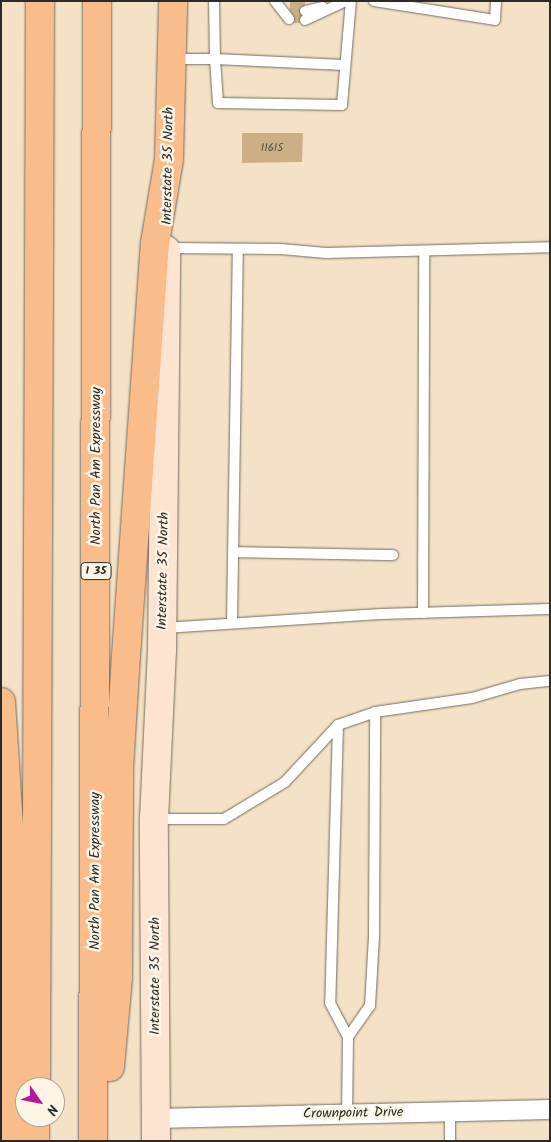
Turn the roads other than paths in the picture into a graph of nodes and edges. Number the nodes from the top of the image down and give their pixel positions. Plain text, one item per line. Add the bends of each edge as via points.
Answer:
1 (40, 1) edge
2 (97, 1) edge
3 (173, 1) edge
4 (214, 1) edge
5 (277, 1) edge
6 (345, 1) edge
7 (351, 1) edge
8 (374, 1) edge
9 (496, 1) edge
10 (385, 2) edge
11 (289, 15) dead end
12 (305, 16) dead end
13 (170, 59) junction
14 (215, 59) junction
15 (344, 65) junction
16 (169, 159) junction
17 (550, 246) edge
18 (166, 248) junction
19 (238, 250) junction
20 (424, 252) junction
21 (232, 552) junction
22 (393, 555) dead end
23 (550, 609) edge
24 (423, 613) junction
25 (232, 622) junction
26 (163, 628) junction
27 (550, 682) edge
28 (1, 702) edge
29 (376, 712) junction
30 (338, 725) junction
31 (154, 819) junction
32 (348, 1037) junction
33 (36, 1077) edge
34 (550, 1109) edge
35 (450, 1112) junction
36 (347, 1114) junction
37 (35, 1127) edge
38 (155, 1129) edge
39 (14, 1141) edge
40 (35, 1141) edge
41 (93, 1141) edge
42 (104, 1141) edge
43 (450, 1141) edge

1 - 33 main road
2 - 41 main road, North Pan Am Expressway / I 35
3 - 13 main road, Interstate 35 North
4 - 14 lane
5 - 11 lane
6 - 12 lane
7 - 15 lane
8 - 10 lane
9 - 10 lane via 495,20
13 - 14 lane
13 - 16 main road, Interstate 35 North
14 - 15 lane
14 - 15 lane via 218,103 342,105
16 - 18 main road, Interstate 35 North
16 - 42 main road via 155,243 119,769 118,978
17 - 20 lane
18 - 19 lane
18 - 26 main road, Interstate 35 North
19 - 20 lane
19 - 21 lane
20 - 24 lane
21 - 22 lane
21 - 25 lane
23 - 24 lane
24 - 25 lane
25 - 26 lane
26 - 31 main road, Interstate 35 North
27 - 29 lane via 520,684 472,698
28 - 39 main road via 14,903
29 - 30 lane
29 - 32 lane via 374,936 370,1006
30 - 31 lane via 285,782 224,819
30 - 32 lane via 330,1003
31 - 38 main road, Interstate 35 North
32 - 36 lane
34 - 35 street, Crownpoint Drive
35 - 36 street, Crownpoint Drive
35 - 43 lane
36 - 38 street, Crownpoint Drive
37 - 40 main road

